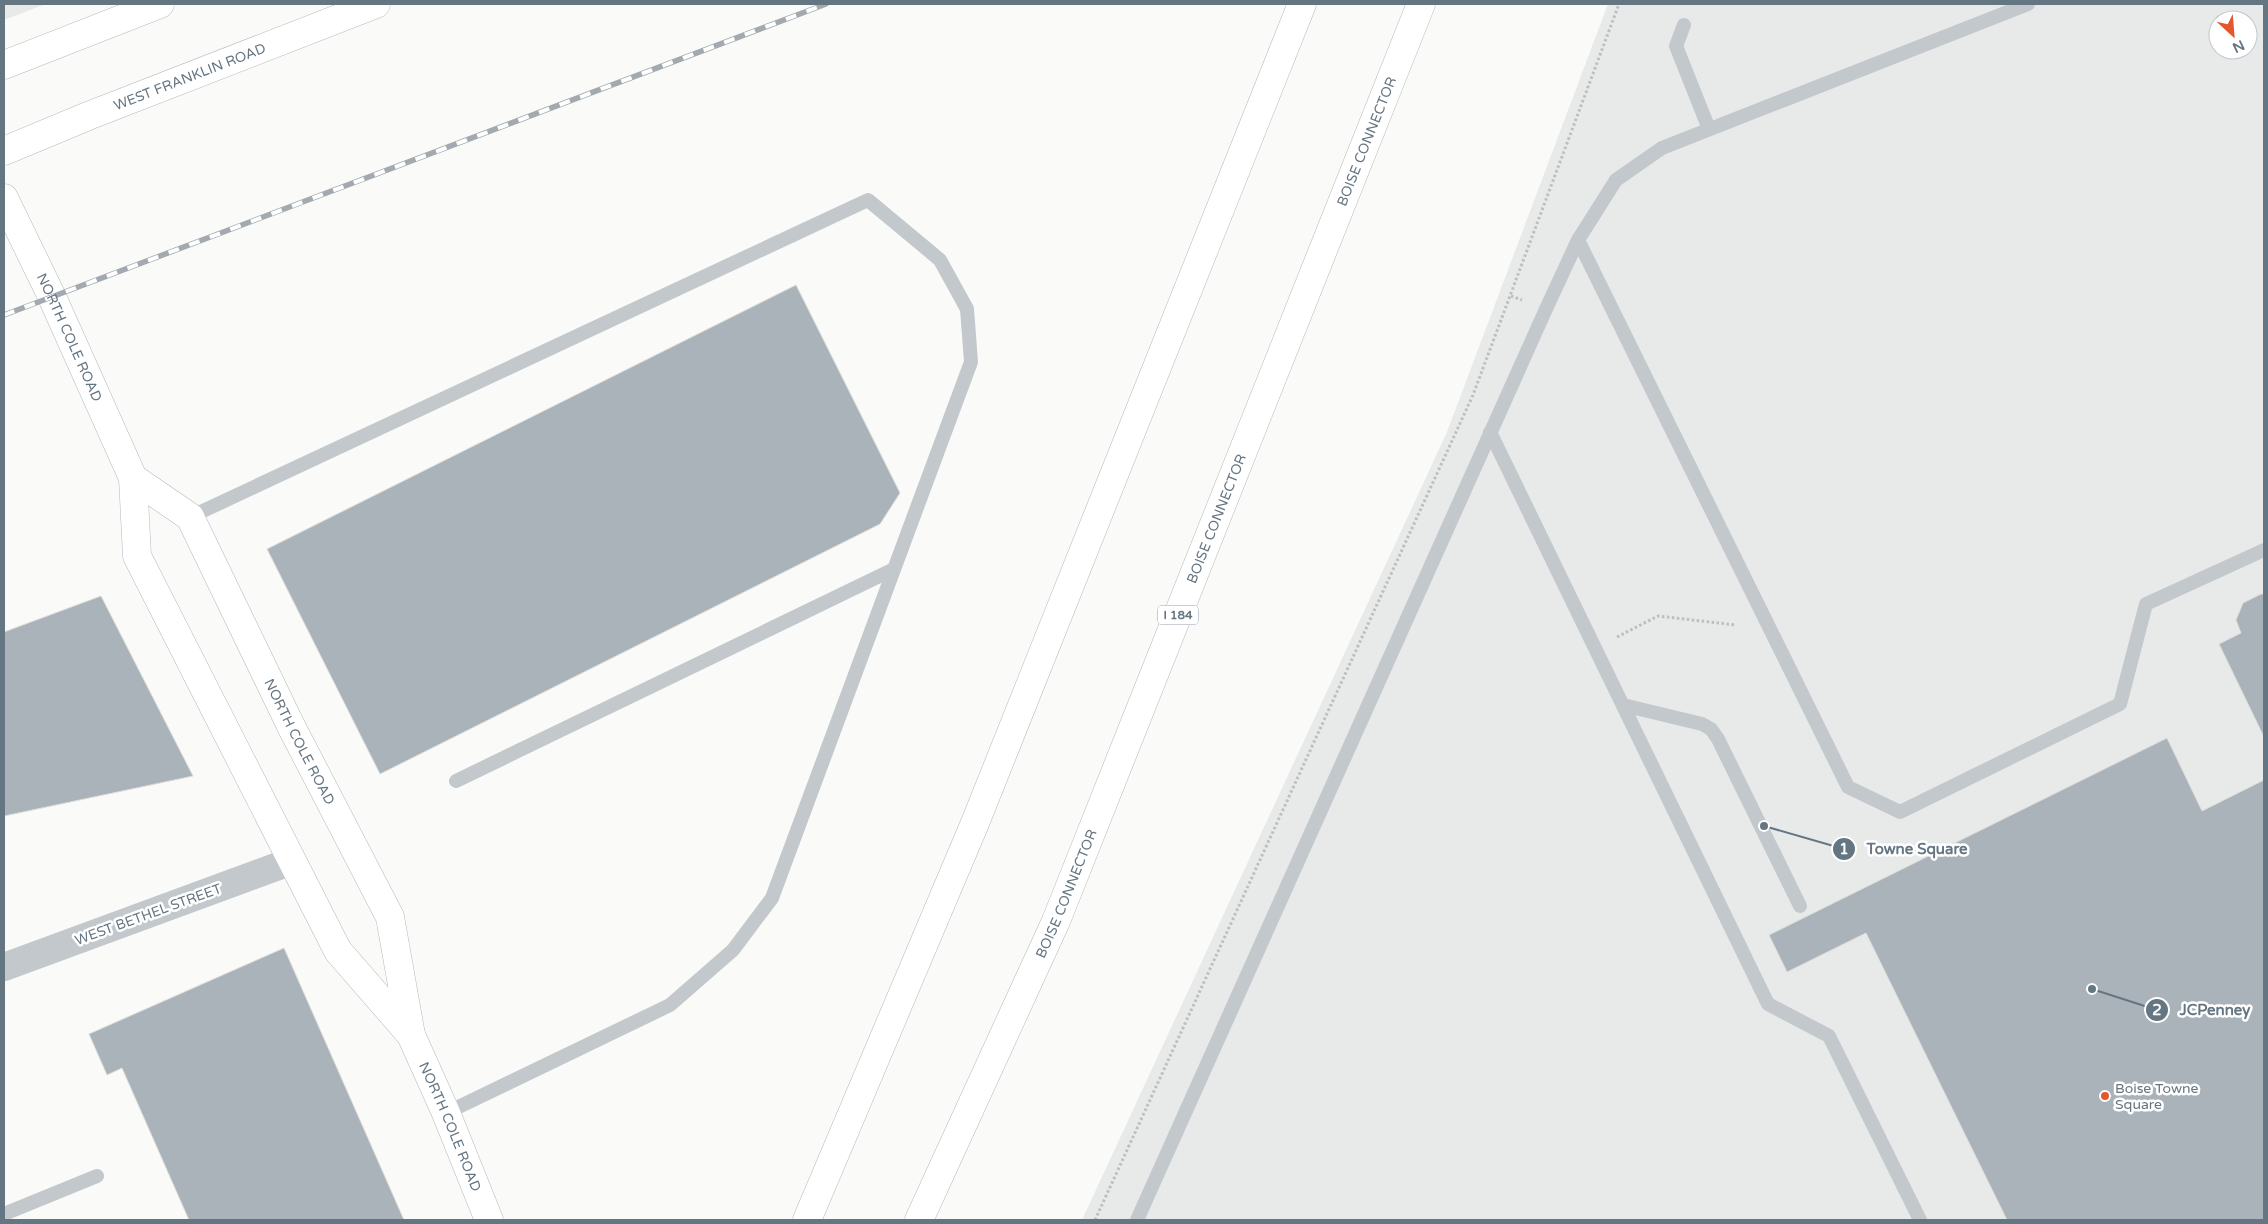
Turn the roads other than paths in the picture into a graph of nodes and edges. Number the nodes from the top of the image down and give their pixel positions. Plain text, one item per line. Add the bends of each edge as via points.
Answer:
1 (160, 4) edge
2 (376, 4) edge
3 (1302, 4) edge
4 (1421, 4) edge
5 (2028, 4) edge
6 (1684, 26) dead end
7 (4, 66) edge
8 (1709, 129) junction
9 (4, 151) edge
10 (4, 198) edge
11 (1578, 240) junction
12 (1490, 432) junction
13 (133, 478) junction
14 (190, 517) junction
15 (2264, 550) edge
16 (894, 569) junction
17 (1623, 705) junction
18 (456, 781) dead end
19 (292, 861) junction
20 (1800, 906) dead end
21 (4, 967) edge
22 (411, 1035) junction
23 (446, 1113) junction
24 (97, 1176) dead end
25 (4, 1214) edge
26 (489, 1220) edge
27 (807, 1220) edge
28 (919, 1220) edge
29 (1138, 1220) edge
30 (1920, 1220) edge

1 - 7 main road
2 - 9 main road, WEST FRANKLIN ROAD
3 - 27 main road via 975,823
4 - 28 main road, BOISE CONNECTOR / I 184 via 1056,921
5 - 8 lane
6 - 8 lane via 1676,46
8 - 11 lane via 1662,148 1616,180
10 - 13 main road, NORTH COLE ROAD
11 - 12 lane
11 - 15 lane via 1848,788 1900,812 2120,704 2146,604
12 - 17 lane
12 - 29 lane
13 - 14 main road, NORTH COLE ROAD
13 - 19 main road, NORTH COLE ROAD via 137,556
14 - 16 lane via 868,200 940,260 967,309 971,362
14 - 22 main road, NORTH COLE ROAD via 390,917
16 - 18 lane
16 - 23 lane via 772,898 733,950 670,1005
17 - 20 lane via 1711,729
17 - 30 lane via 1768,1004 1829,1036
19 - 21 street, WEST BETHEL STREET
19 - 22 main road, NORTH COLE ROAD via 338,951
22 - 23 main road, NORTH COLE ROAD
23 - 26 main road, NORTH COLE ROAD
24 - 25 lane

